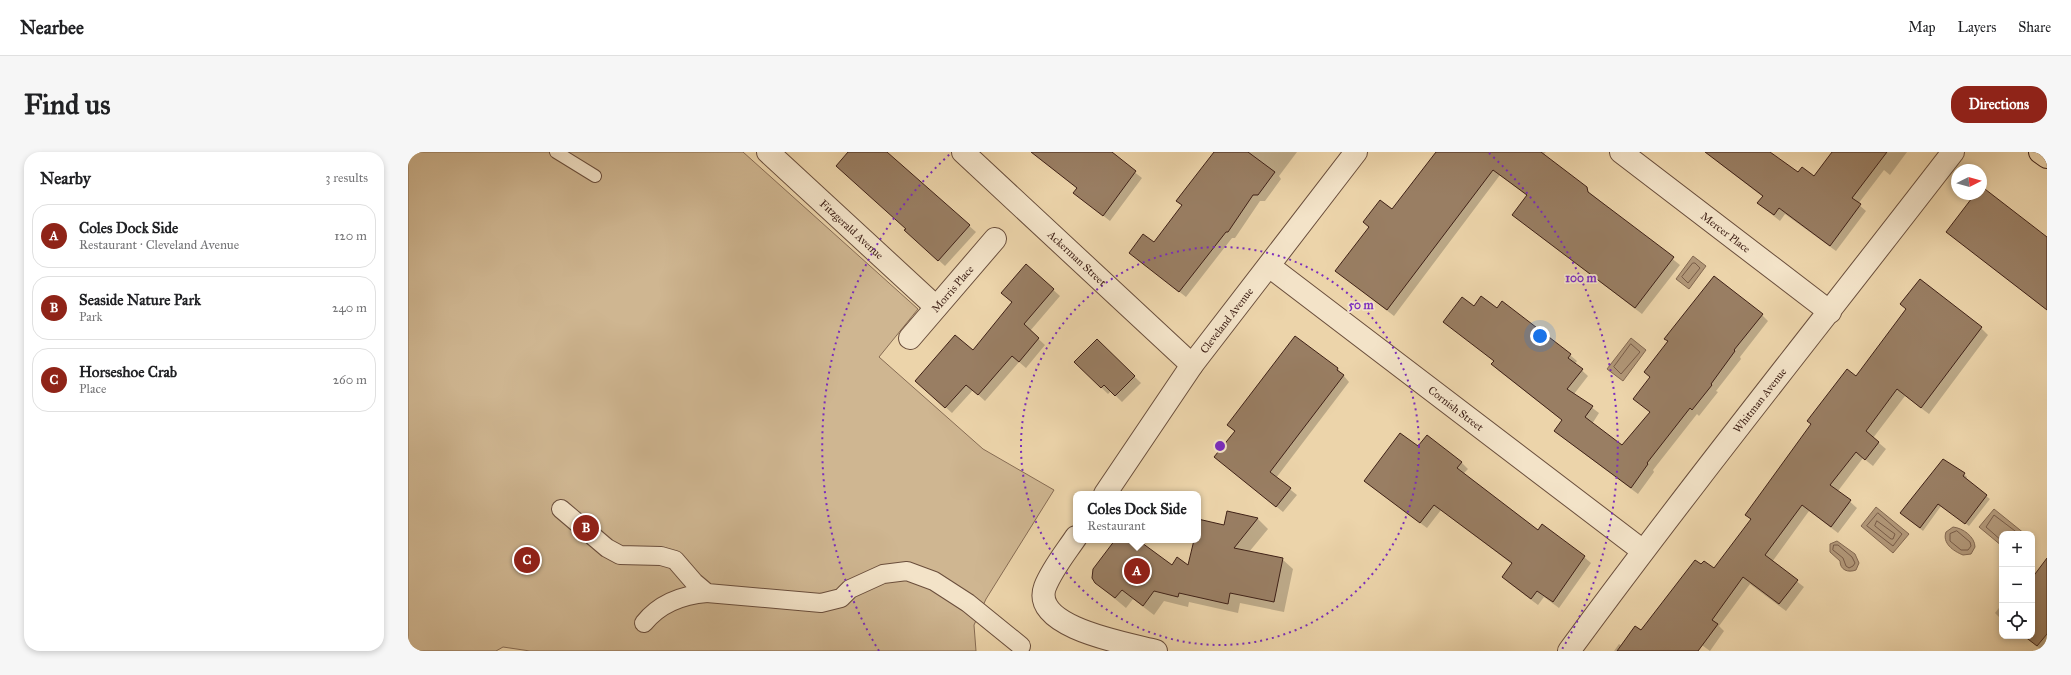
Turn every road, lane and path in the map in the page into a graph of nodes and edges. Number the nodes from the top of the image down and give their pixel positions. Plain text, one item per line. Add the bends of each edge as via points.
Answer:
1 (556, 152) edge
2 (768, 152) edge
3 (963, 152) edge
4 (1356, 152) edge
5 (1621, 152) edge
6 (1953, 152) edge
7 (2040, 152) edge
8 (2047, 157) edge
9 (595, 176) dead end
10 (995, 239) dead end
11 (1270, 266) junction
12 (936, 307) junction
13 (1830, 312) junction
14 (910, 338) dead end
15 (1192, 365) junction
16 (1107, 491) edge
17 (561, 509) dead end
18 (1073, 542) edge
19 (1643, 551) junction
20 (707, 593) junction
21 (644, 623) dead end
22 (1021, 646) dead end
23 (1156, 651) edge
24 (1570, 651) edge

1 - 9 lane
2 - 12 street, Fitzgerald Avenue
3 - 15 street, Ackerman Street
4 - 11 street, Cleveland Avenue
5 - 13 street, Mercer Place
6 - 13 street, Whitman Avenue
7 - 8 main road
10 - 12 street, Morris Place
11 - 15 street, Cleveland Avenue
11 - 19 street, Cornish Street
12 - 14 street, Morris Place
13 - 19 street, Whitman Avenue
15 - 16 street, Cleveland Avenue
17 - 20 street via 607,548 620,555 661,556 675,560
18 - 23 street via 1045,587 1045,605 1052,614 1069,626
19 - 24 street, Whitman Avenue
20 - 21 street via 672,601 652,613
20 - 22 street via 821,603 841,598 850,589 883,574 907,571 934,581 968,603

